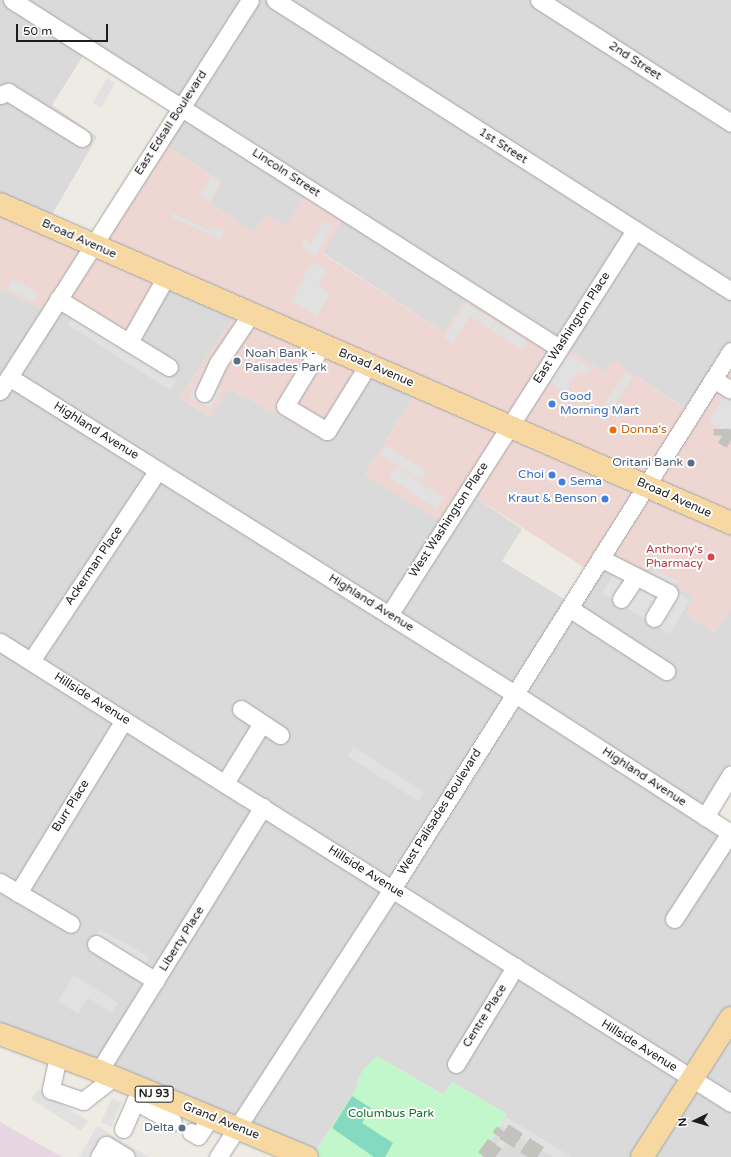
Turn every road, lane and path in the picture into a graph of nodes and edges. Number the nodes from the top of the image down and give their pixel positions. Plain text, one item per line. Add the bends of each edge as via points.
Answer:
1 (12, 0) edge
2 (250, 0) edge
3 (275, 0) edge
4 (539, 0) edge
5 (0, 95) edge
6 (181, 106) junction
7 (731, 123) edge
8 (82, 138) dead end
9 (0, 204) edge
10 (635, 230) junction
11 (92, 245) junction
12 (166, 277) junction
13 (731, 291) edge
14 (58, 299) junction
15 (251, 314) junction
16 (129, 342) junction
17 (322, 345) junction
18 (559, 348) junction
19 (731, 351) edge
20 (368, 365) junction
21 (169, 367) dead end
22 (713, 379) junction
23 (4, 384) edge
24 (731, 390) edge
25 (204, 394) dead end
26 (509, 426) junction
27 (158, 470) junction
28 (646, 485) junction
29 (731, 523) edge
30 (600, 558) junction
31 (635, 578) junction
32 (621, 599) dead end
33 (569, 608) junction
34 (389, 615) junction
35 (654, 618) dead end
36 (0, 642) edge
37 (31, 661) junction
38 (666, 671) dead end
39 (515, 694) junction
40 (241, 709) dead end
41 (124, 720) junction
42 (262, 723) junction
43 (280, 735) dead end
44 (731, 774) edge
45 (225, 783) junction
46 (263, 807) junction
47 (705, 817) junction
48 (730, 833) edge
49 (0, 882) edge
50 (392, 889) junction
51 (18, 893) junction
52 (674, 919) dead end
53 (71, 924) dead end
54 (96, 944) dead end
55 (515, 967) junction
56 (156, 981) junction
57 (731, 1018) edge
58 (0, 1034) edge
59 (58, 1056) junction
60 (456, 1064) dead end
61 (106, 1074) junction
62 (693, 1079) junction
63 (138, 1095) junction
64 (731, 1103) edge
65 (210, 1117) junction
66 (173, 1122) dead end
67 (238, 1128) junction
68 (123, 1129) dead end
69 (191, 1132) dead end
70 (99, 1157) edge
71 (126, 1157) edge
72 (218, 1157) edge
73 (307, 1157) edge
74 (642, 1157) edge

1 - 6 street, Lincoln Street
2 - 6 street, East Edsall Boulevard
3 - 10 street, 1st Street
4 - 7 street, 2nd Street
5 - 8 street via 8,92
6 - 11 street, East Edsall Boulevard
6 - 18 street, Lincoln Street
9 - 11 main road, Broad Avenue
10 - 13 street, 1st Street
10 - 18 street, East Washington Place
11 - 12 main road, Broad Avenue
11 - 14 street, East Edsall Boulevard
12 - 15 main road, Broad Avenue
12 - 16 street
14 - 16 street
14 - 23 street, East Edsall Boulevard
15 - 17 main road, Broad Avenue
15 - 25 street via 218,363
16 - 21 street
17 - 20 main road, Broad Avenue
17 - 20 street via 285,406 327,431
18 - 26 street, East Washington Place
19 - 22 street, West Palisades Boulevard
20 - 26 main road, Broad Avenue
22 - 24 street
22 - 28 street, West Palisades Boulevard
23 - 27 street, Highland Avenue
26 - 28 main road, Broad Avenue
26 - 34 street, West Washington Place
27 - 34 street, Highland Avenue
27 - 37 street, Ackerman Place
28 - 29 main road, Broad Avenue
28 - 30 street, West Palisades Boulevard
30 - 31 street
30 - 33 street, West Palisades Boulevard
31 - 32 street
31 - 35 street via 648,580 669,593
33 - 38 street
33 - 39 street, West Palisades Boulevard
34 - 39 street, Highland Avenue
36 - 37 street, Hillside Avenue
37 - 41 street, Hillside Avenue
39 - 47 street, Highland Avenue
39 - 50 street, West Palisades Boulevard
40 - 42 street
41 - 45 street, Hillside Avenue
41 - 51 street, Burr Place
42 - 43 street
42 - 45 street
44 - 47 street
45 - 46 street, Hillside Avenue
46 - 50 street, Hillside Avenue
46 - 56 street, Liberty Place
47 - 48 street, Highland Avenue
48 - 52 street
49 - 51 street
50 - 55 street, Hillside Avenue
50 - 67 street, West Palisades Boulevard
51 - 53 street
54 - 56 street
55 - 60 street, Centre Place
55 - 62 street, Hillside Avenue
56 - 61 street, Liberty Place
57 - 62 main road
58 - 59 main road, Grand Avenue / NJ 93
59 - 61 main road, Grand Avenue / NJ 93
59 - 61 street, Liberty Place via 51,1090 84,1101
61 - 63 main road, Grand Avenue / NJ 93
62 - 64 street, Hillside Avenue
62 - 74 main road
63 - 65 main road, Grand Avenue / NJ 93
63 - 66 street
63 - 68 street
65 - 67 main road, Grand Avenue / NJ 93
65 - 69 street via 198,1136
67 - 72 street, West Palisades Boulevard
67 - 73 main road, Grand Avenue / NJ 93
70 - 71 street via 106,1145

